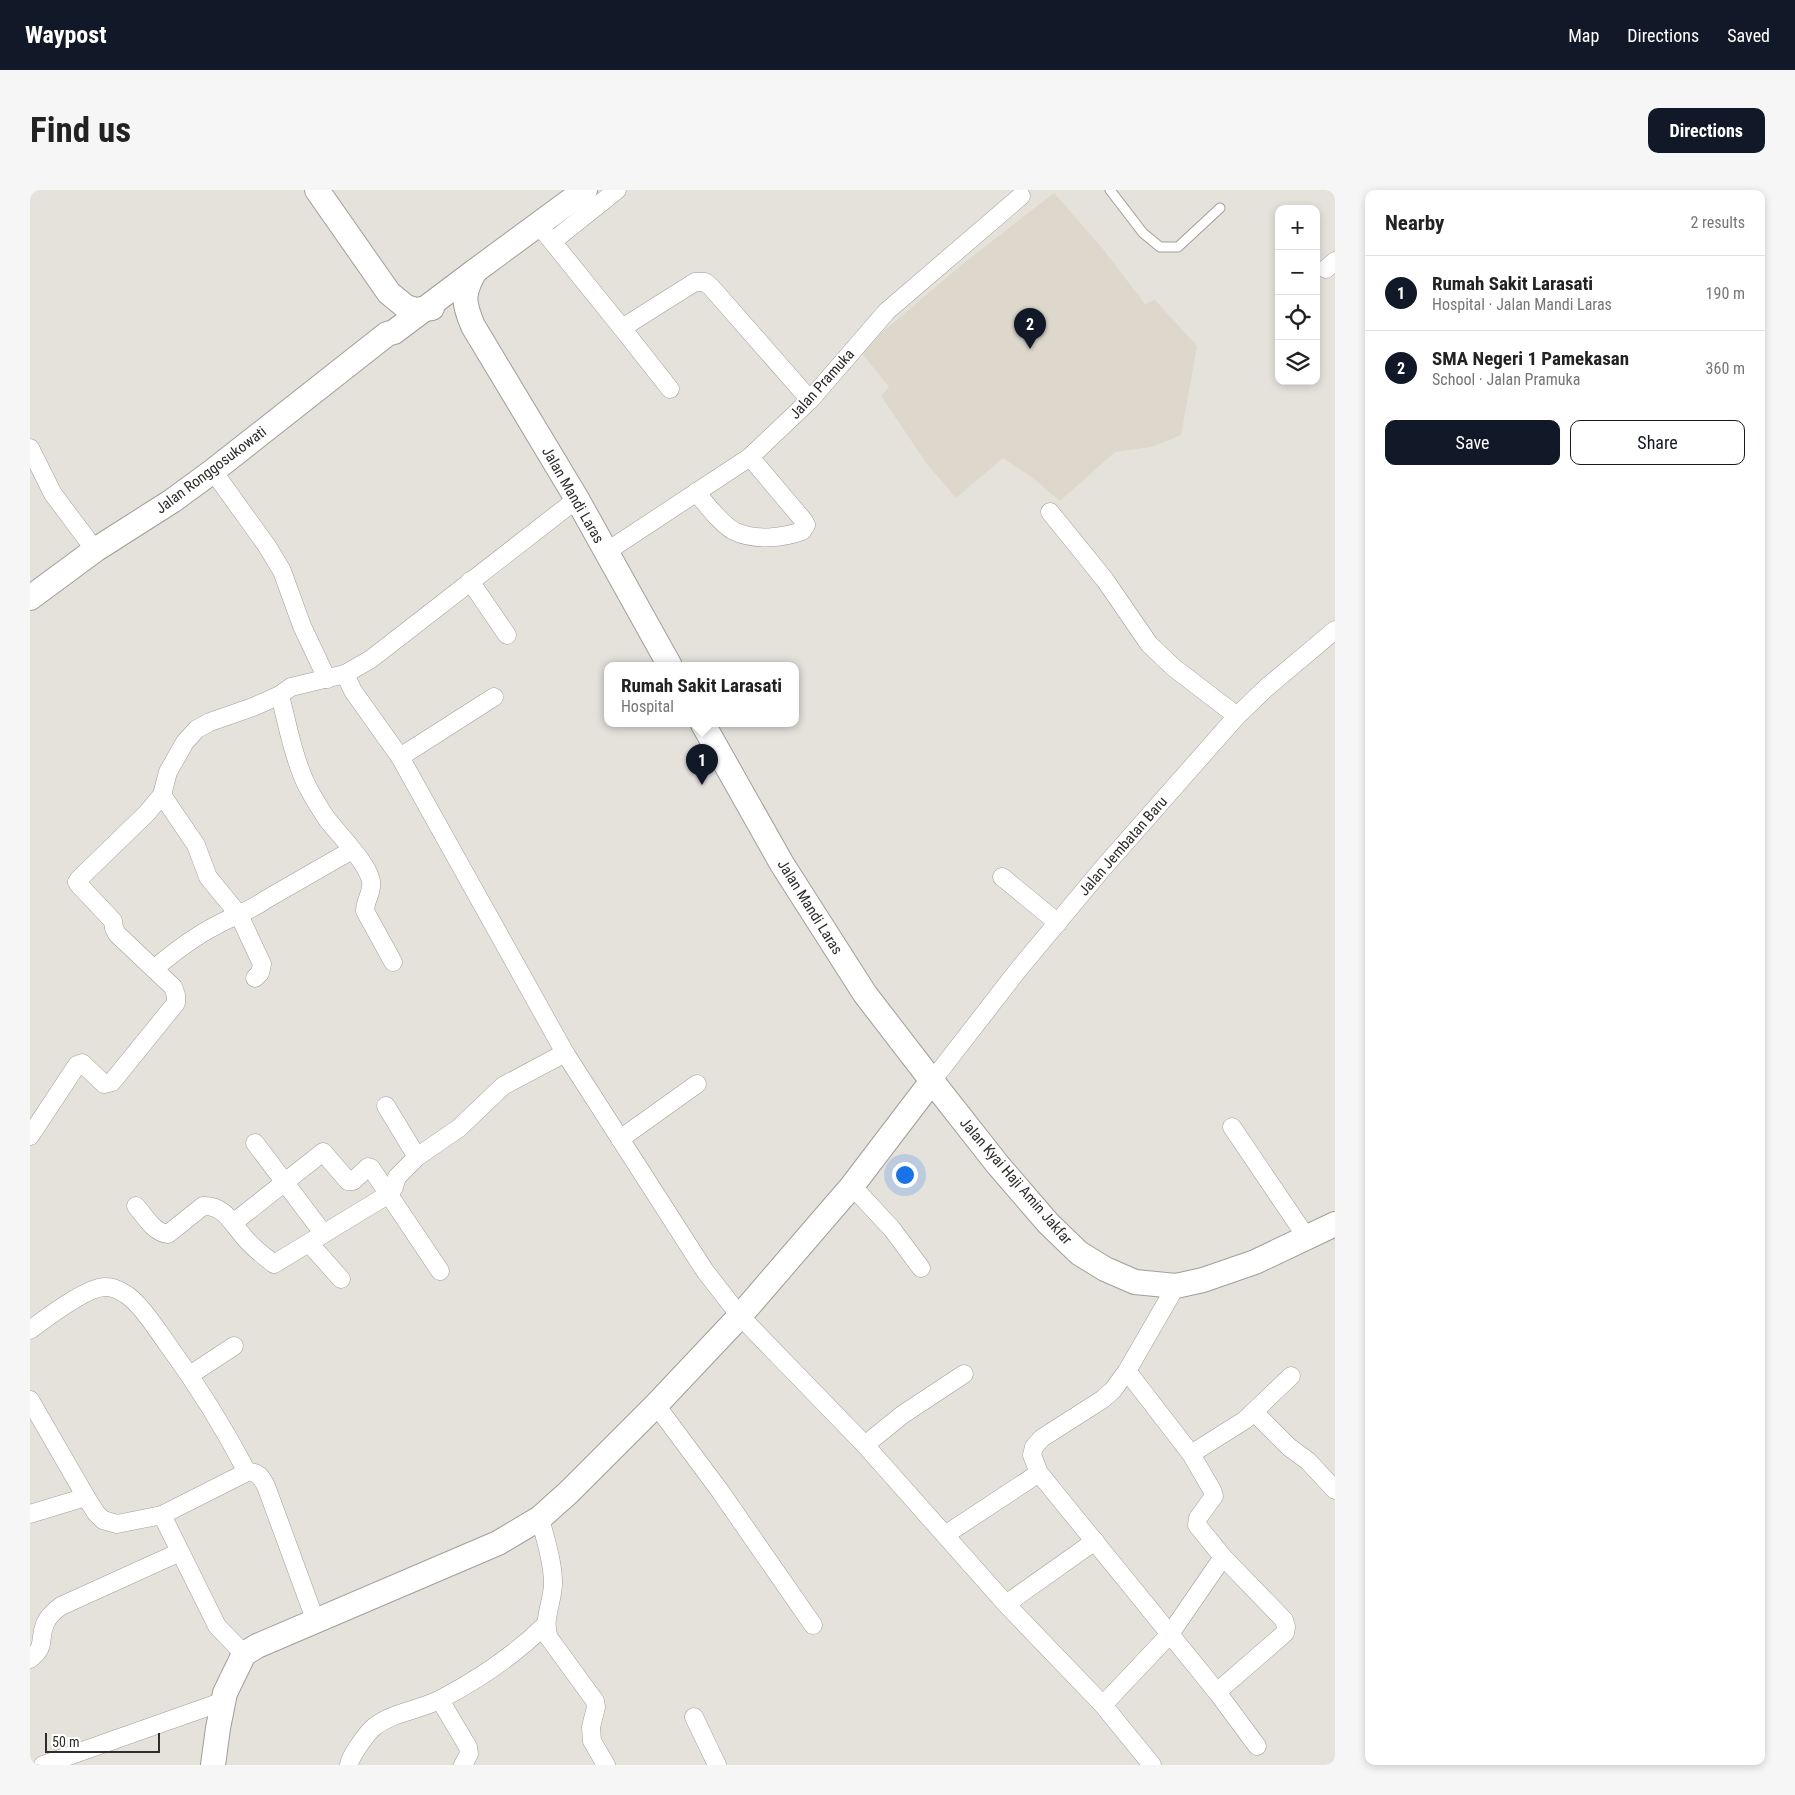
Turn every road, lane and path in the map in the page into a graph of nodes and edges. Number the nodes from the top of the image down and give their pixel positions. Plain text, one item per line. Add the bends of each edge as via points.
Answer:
1 (317, 190) edge
2 (585, 190) edge
3 (617, 190) edge
4 (1110, 190) edge
5 (1021, 196) dead end
6 (1220, 208) dead end
7 (545, 233) junction
8 (475, 271) junction
9 (388, 293) junction
10 (426, 308) junction
11 (473, 326) junction
12 (622, 328) junction
13 (387, 334) junction
14 (670, 389) dead end
15 (810, 400) junction
16 (30, 448) edge
17 (750, 457) junction
18 (213, 471) junction
19 (696, 492) junction
20 (576, 499) junction
21 (1056, 520) dead end
22 (95, 550) junction
23 (606, 552) junction
24 (470, 581) junction
25 (30, 598) edge
26 (1335, 630) edge
27 (507, 635) dead end
28 (668, 662) edge
29 (345, 674) junction
30 (327, 679) junction
31 (280, 695) junction
32 (494, 696) dead end
33 (1237, 716) junction
34 (705, 727) edge
35 (400, 757) junction
36 (162, 795) junction
37 (352, 850) junction
38 (1002, 877) dead end
39 (239, 915) junction
40 (1058, 923) junction
41 (393, 962) dead end
42 (154, 969) junction
43 (256, 978) dead end
44 (565, 1053) junction
45 (932, 1082) junction
46 (697, 1084) dead end
47 (386, 1106) dead end
48 (1232, 1127) dead end
49 (30, 1136) edge
50 (620, 1139) junction
51 (255, 1142) dead end
52 (417, 1157) junction
53 (286, 1182) junction
54 (852, 1186) junction
55 (389, 1194) junction
56 (136, 1206) dead end
57 (233, 1223) junction
58 (1335, 1224) edge
59 (316, 1238) junction
60 (1307, 1238) junction
61 (921, 1268) dead end
62 (440, 1271) dead end
63 (341, 1279) dead end
64 (1176, 1286) junction
65 (740, 1316) junction
66 (30, 1329) edge
67 (234, 1346) dead end
68 (1127, 1371) junction
69 (964, 1374) dead end
70 (190, 1375) junction
71 (1291, 1376) dead end
72 (30, 1400) edge
73 (656, 1405) junction
74 (1254, 1412) junction
75 (865, 1445) junction
76 (1191, 1454) junction
77 (247, 1472) junction
78 (1039, 1473) junction
79 (1335, 1490) edge
80 (86, 1497) junction
81 (30, 1514) edge
82 (162, 1515) junction
83 (540, 1518) junction
84 (945, 1535) junction
85 (1095, 1540) junction
86 (180, 1552) junction
87 (1224, 1557) junction
88 (1006, 1604) junction
89 (316, 1622) junction
90 (546, 1624) junction
91 (813, 1625) dead end
92 (1170, 1634) junction
93 (244, 1654) junction
94 (30, 1659) edge
95 (1217, 1692) junction
96 (440, 1700) junction
97 (224, 1701) junction
98 (1103, 1705) junction
99 (694, 1717) dead end
100 (1257, 1746) dead end
101 (43, 1765) edge
102 (213, 1765) edge
103 (349, 1765) edge
104 (463, 1765) edge
105 (606, 1765) edge
106 (717, 1765) edge
107 (1152, 1765) edge

1 - 9 main road
2 - 7 main road, Jalan Ronggosukowati
3 - 7 street
4 - 6 lane via 1143,233 1160,247 1178,247
5 - 15 street, Jalan Pramuka via 887,310
7 - 8 main road, Jalan Ronggosukowati
7 - 12 street
8 - 10 main road, Jalan Ronggosukowati
8 - 11 main road via 466,286 465,298
9 - 10 main road via 406,307
9 - 13 main road via 394,317
10 - 11 main road via 451,310
10 - 13 main road, Jalan Ronggosukowati
11 - 20 main road, Jalan Mandi Laras
12 - 14 street
12 - 15 street via 695,282 705,282
13 - 18 main road, Jalan Ronggosukowati
15 - 17 street, Jalan Pramuka
16 - 22 street via 53,494
17 - 19 street, Jalan Pramuka
17 - 19 street via 804,521 806,525 802,531 787,536 741,534 723,522
18 - 22 main road, Jalan Ronggosukowati
18 - 30 street via 282,571 302,626
19 - 23 street, Jalan Pramuka
20 - 23 main road, Jalan Mandi Laras
20 - 24 street
21 - 33 street via 1105,580 1149,644 1173,667
22 - 25 main road, Jalan Ronggosukowati
23 - 28 main road, Jalan Mandi Laras
24 - 27 street
24 - 29 street via 371,659
26 - 33 street, Jalan Jembatan Baru
29 - 30 street
29 - 35 street via 353,691
30 - 31 street via 291,687
31 - 36 street via 197,729 185,742 168,772
31 - 37 street via 307,785 327,819
32 - 35 street
33 - 40 street, Jalan Jembatan Baru
34 - 45 main road, Jalan Mandi Laras via 806,903 866,994
35 - 44 street
36 - 39 street via 196,845 208,877
36 - 42 street via 77,882 114,920 117,934
37 - 39 street
37 - 41 street via 371,882 365,911
38 - 40 street
39 - 42 street via 184,944
39 - 43 street via 262,964
40 - 45 street, Jalan Jembatan Baru via 993,1000
42 - 49 street via 173,987 176,1002 112,1082 104,1084 82,1063 77,1065
44 - 50 street
44 - 52 street via 503,1086 459,1128
45 - 54 main road
45 - 64 main road, Jalan Kyai Haji Amin Jakfar via 998,1165 1079,1253 1135,1282
46 - 50 street
47 - 52 street
48 - 60 street
50 - 65 street via 705,1271
51 - 53 street
52 - 55 street via 397,1177
53 - 55 street via 323,1152 348,1181 371,1168
53 - 57 street
53 - 59 street
54 - 61 street via 892,1229
54 - 65 main road
55 - 59 street
55 - 62 street
56 - 57 street via 161,1233 168,1234 203,1206 218,1209
57 - 59 street via 251,1245 274,1264
58 - 60 main road, Jalan Kyai Haji Amin Jakfar
59 - 63 street
60 - 64 main road, Jalan Kyai Haji Amin Jakfar via 1254,1262
64 - 68 street
65 - 73 main road
65 - 75 street
66 - 70 street via 86,1292 105,1287 115,1289 132,1298 143,1310
67 - 70 street
68 - 76 street
68 - 78 street via 1108,1395 1042,1438 1034,1447 1032,1455
69 - 75 street via 902,1415
70 - 77 street
71 - 74 street
72 - 80 street
73 - 83 main road
73 - 91 street
74 - 76 street
74 - 79 street
75 - 84 street
76 - 87 street via 1214,1496 1198,1518 1197,1525
77 - 82 street
77 - 89 street via 260,1475 266,1486
78 - 84 street
78 - 85 street
80 - 81 street
80 - 82 street via 103,1520 117,1524
82 - 86 street
83 - 89 main road via 498,1543
83 - 90 street via 552,1566 553,1586
84 - 88 street
85 - 88 street
85 - 92 street
86 - 93 street via 218,1626
86 - 94 street via 61,1606 45,1622 39,1652
87 - 92 street
87 - 95 street via 1284,1620 1286,1627 1285,1633
88 - 98 street
89 - 93 main road
90 - 96 street via 512,1654
90 - 105 street via 549,1638 595,1701 592,1741
92 - 95 street
92 - 98 street
93 - 97 main road
95 - 100 street
96 - 103 street via 385,1720 373,1728
96 - 104 street via 468,1747 469,1754
97 - 101 street
97 - 102 main road
98 - 107 street
99 - 106 street

